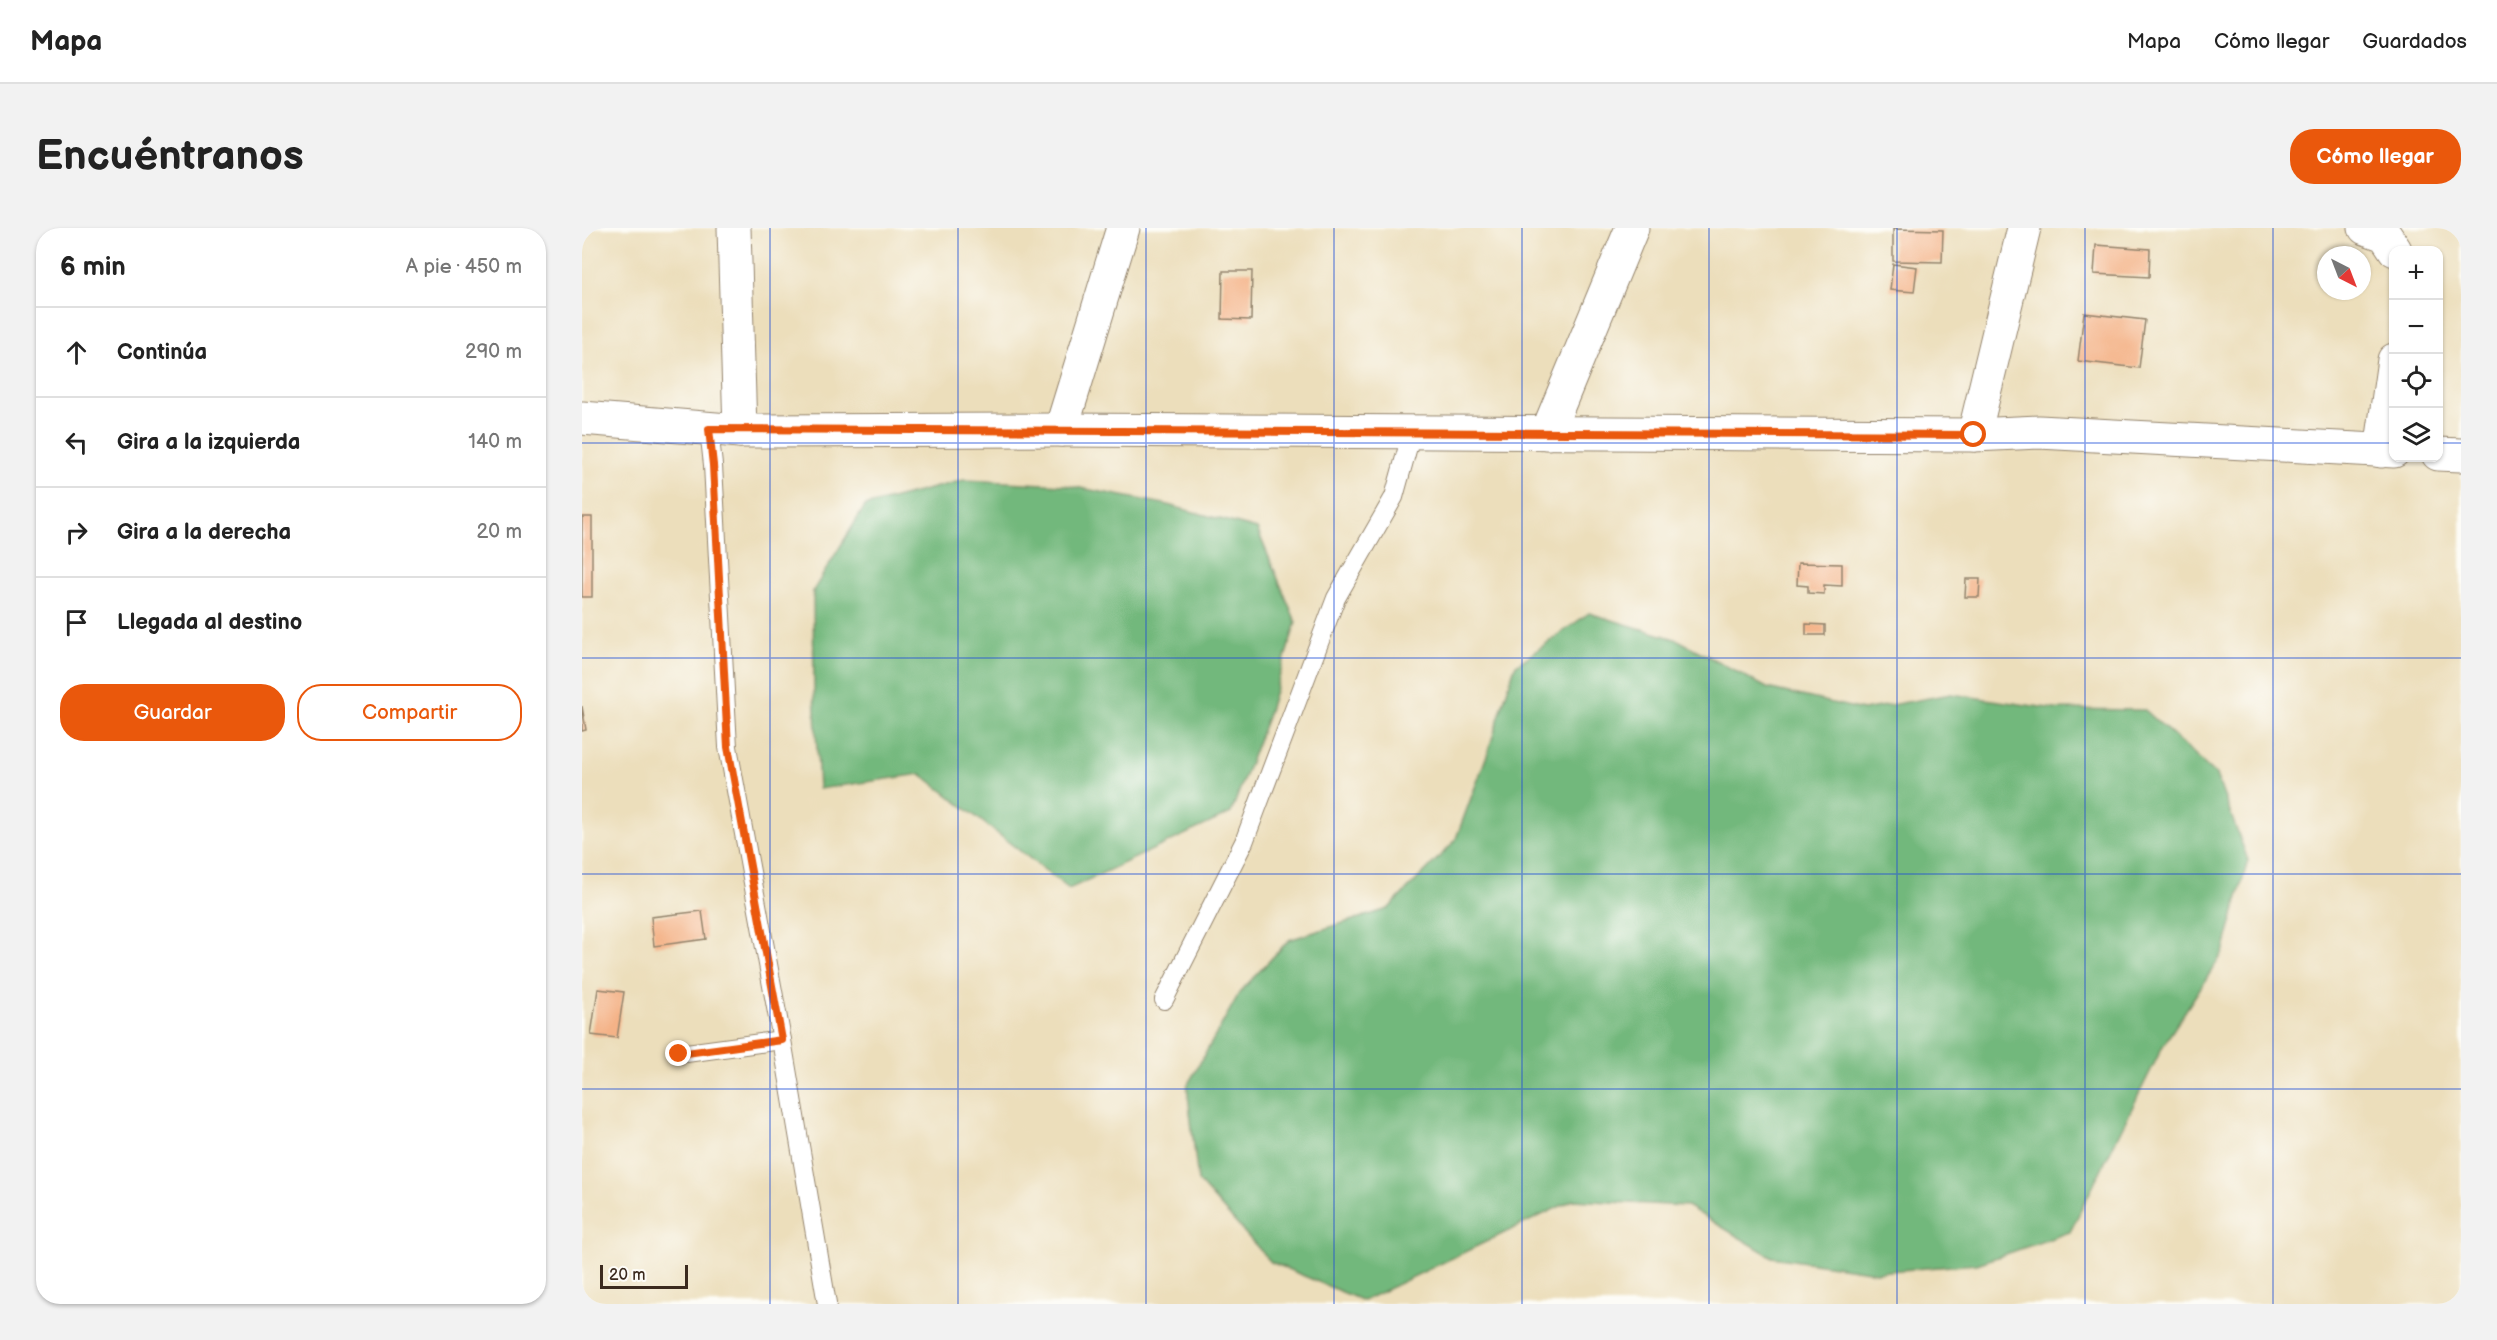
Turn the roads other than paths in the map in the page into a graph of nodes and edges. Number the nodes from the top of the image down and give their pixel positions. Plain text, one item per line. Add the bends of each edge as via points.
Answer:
1 (734, 228) edge
2 (1123, 228) edge
3 (1632, 228) edge
4 (2024, 228) edge
5 (2365, 228) edge
6 (2393, 246) edge
7 (2390, 408) edge
8 (582, 418) edge
9 (724, 430) junction
10 (1062, 430) junction
11 (1412, 432) junction
12 (1547, 434) junction
13 (1974, 435) junction
14 (2387, 451) edge
15 (2443, 454) edge
16 (2461, 455) edge
17 (1164, 1000) dead end
18 (782, 1040) junction
19 (679, 1054) dead end
20 (827, 1304) edge

1 - 9 street
2 - 10 street
3 - 12 street
4 - 13 street
5 - 6 street via 2385,235
7 - 14 street
8 - 9 street
9 - 10 street
9 - 18 lane via 713,465 728,747
10 - 11 street
11 - 12 street
11 - 17 lane via 1394,497 1336,598 1245,842
12 - 13 street
13 - 14 street via 2039,432
15 - 16 street
18 - 19 lane
18 - 20 lane

